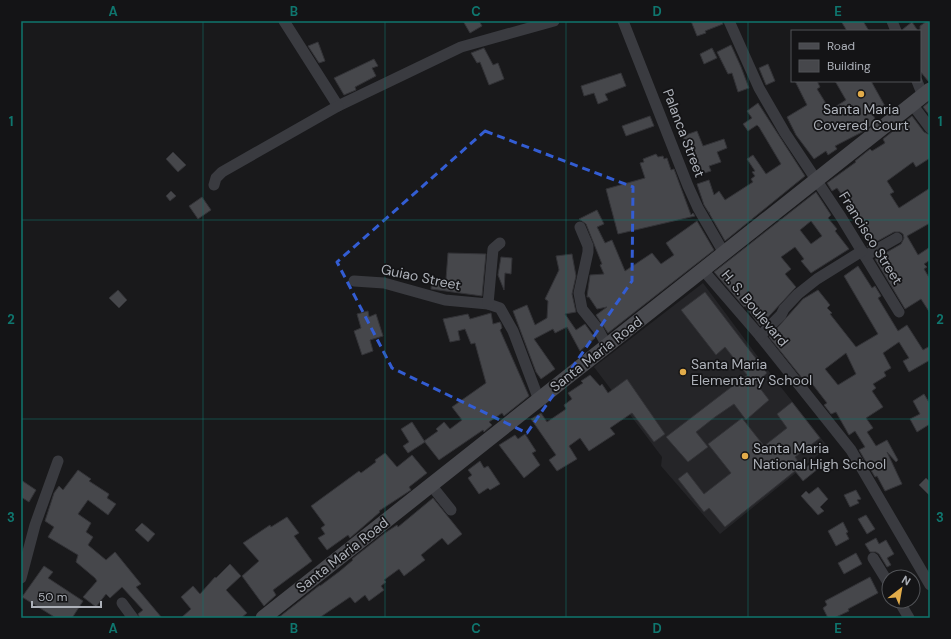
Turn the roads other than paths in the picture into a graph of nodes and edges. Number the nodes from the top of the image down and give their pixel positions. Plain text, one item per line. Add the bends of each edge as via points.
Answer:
1 (284, 21) edge
2 (554, 21) edge
3 (623, 21) edge
4 (729, 21) edge
5 (917, 82) edge
6 (922, 97) edge
7 (338, 106) junction
8 (930, 128) edge
9 (817, 180) junction
10 (214, 185) dead end
11 (580, 226) dead end
12 (897, 238) dead end
13 (500, 243) dead end
14 (724, 253) junction
15 (864, 254) junction
16 (703, 270) junction
17 (354, 281) dead end
18 (488, 304) junction
19 (899, 312) dead end
20 (760, 336) junction
21 (607, 346) junction
22 (539, 400) junction
23 (58, 461) dead end
24 (431, 485) junction
25 (451, 510) dead end
26 (873, 558) dead end
27 (881, 571) edge
28 (21, 578) edge
29 (930, 585) edge
30 (122, 604) dead end
31 (904, 609) edge
32 (133, 618) edge
33 (263, 618) edge
34 (909, 618) edge

1 - 7 street
2 - 7 street via 461,47
3 - 14 street, Palanca Street via 688,186
4 - 9 street, Francisco Street via 759,88 785,133
5 - 6 street
6 - 8 street
6 - 9 main road, Santa Maria Road
7 - 10 street via 222,172
9 - 14 main road, Santa Maria Road
9 - 15 street, Francisco Street
11 - 21 street via 588,246 580,293 582,309 598,329
12 - 15 street
13 - 18 street via 493,249
14 - 16 main road, Santa Maria Road
15 - 19 street, Francisco Street
15 - 20 street via 817,279 798,294
16 - 20 street, H. S. Boulevard
16 - 21 main road, Santa Maria Road
17 - 18 street, Guiao Street via 384,283 445,300
18 - 22 street, Guiao Street via 500,308 506,317
20 - 29 street, H. S. Boulevard via 851,450
21 - 22 main road, Santa Maria Road
22 - 24 main road, Santa Maria Road
23 - 28 street via 35,525
24 - 25 street
24 - 33 main road, Santa Maria Road
26 - 27 street
30 - 32 street
31 - 34 street

